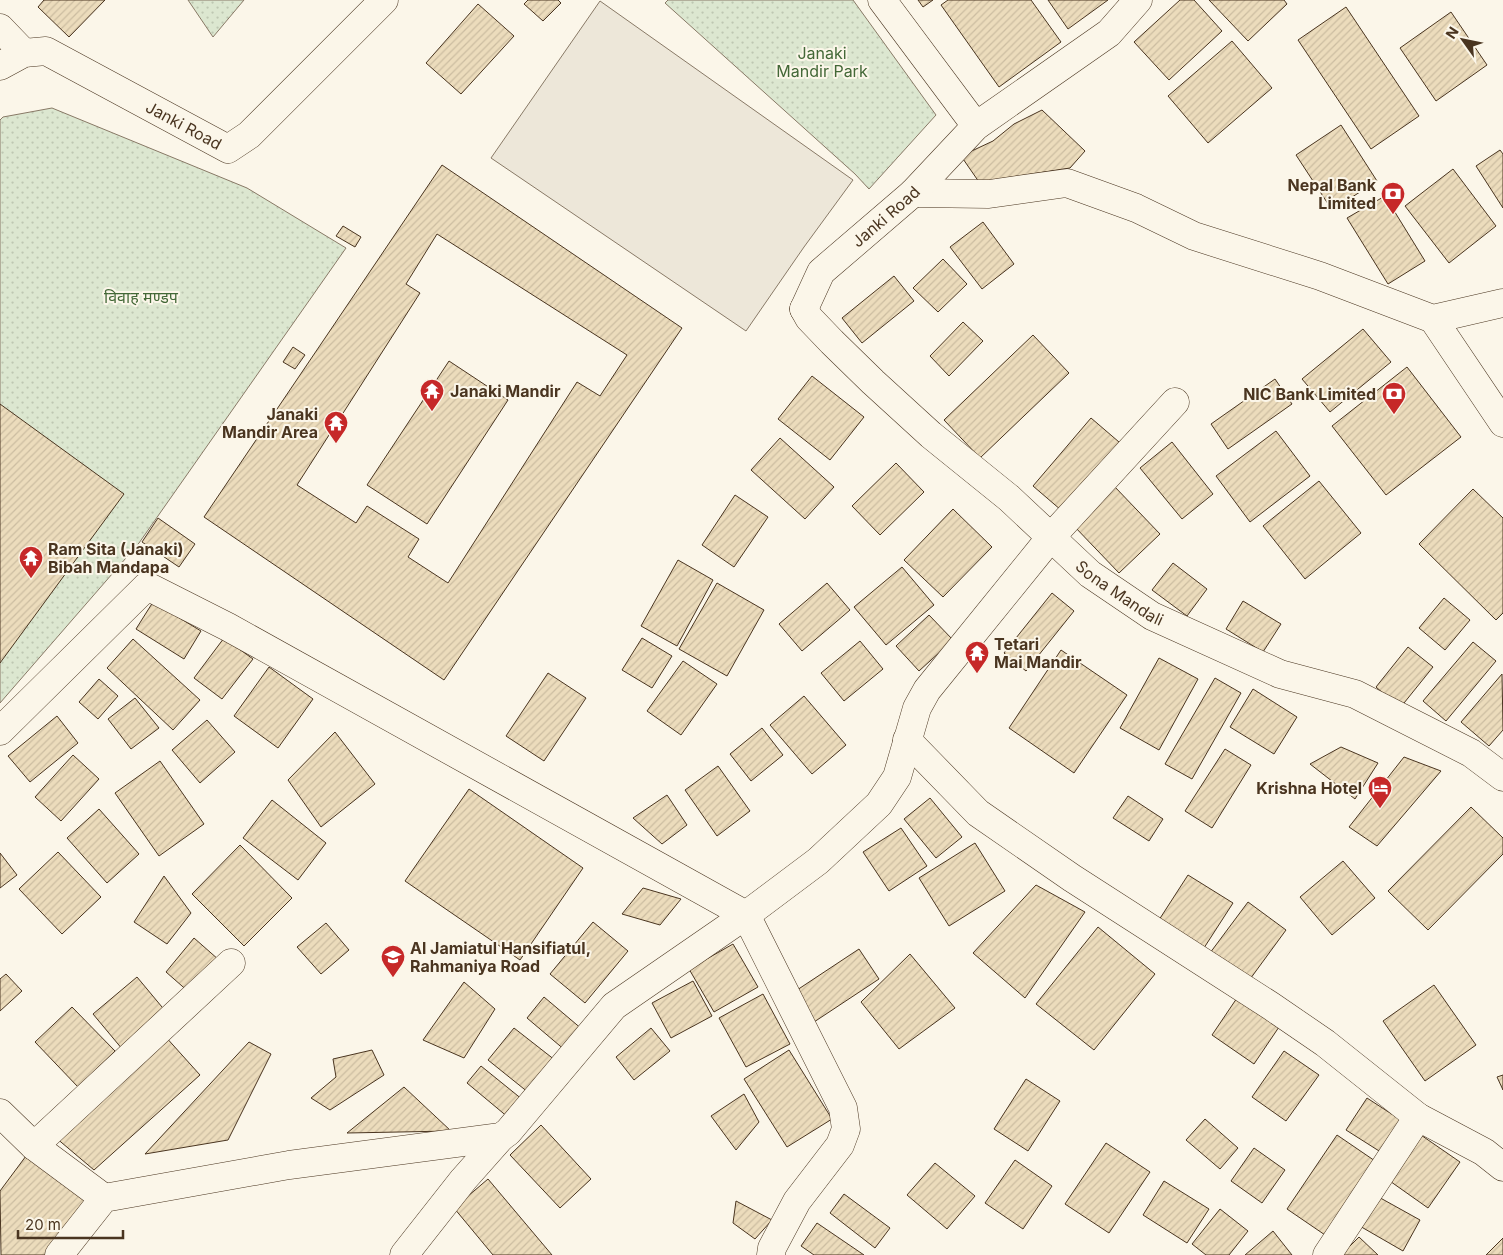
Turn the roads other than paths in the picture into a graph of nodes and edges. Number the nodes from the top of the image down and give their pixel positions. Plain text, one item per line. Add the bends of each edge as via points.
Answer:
1 (384, 0) edge
2 (882, 0) edge
3 (1138, 0) edge
4 (0, 28) edge
5 (24, 53) junction
6 (0, 66) edge
7 (976, 126) junction
8 (912, 193) junction
9 (1503, 303) edge
10 (804, 309) joint
11 (1433, 319) junction
12 (1175, 402) dead end
13 (1503, 423) edge
14 (1051, 537) junction
15 (0, 731) edge
16 (908, 740) junction
17 (1503, 777) edge
18 (746, 915) junction
19 (231, 963) dead end
20 (0, 1113) edge
21 (1418, 1117) junction
22 (502, 1137) junction
23 (34, 1146) junction
24 (1503, 1166) edge
25 (104, 1198) junction
26 (60, 1255) edge
27 (404, 1255) edge
28 (771, 1255) edge
29 (1327, 1255) edge

1 - 5 street, Janki Road via 249,135 228,149 46,50
2 - 7 street
3 - 7 street, Janki Road via 1110,33
4 - 5 street
5 - 6 street, Janki Road
7 - 8 street, Janki Road
8 - 10 street, Janki Road via 821,272
8 - 11 street via 990,194 1067,183 1136,208 1194,236 1320,276
9 - 11 street
10 - 14 street, Sona Mandali via 872,382
11 - 13 street
12 - 14 street
14 - 16 street via 927,690 917,708
14 - 17 street, Sona Mandali via 1090,574 1152,616 1280,674 1354,694 1472,753
15 - 18 street via 148,586 228,627
16 - 18 street via 897,777 879,804 818,861
16 - 21 street via 978,813 1325,1043
18 - 22 street via 614,1006
18 - 28 street via 843,1108 846,1129 840,1145 797,1201
19 - 23 street
20 - 23 street
21 - 24 street via 1484,1152
21 - 29 street
22 - 25 street via 289,1165
22 - 27 street via 463,1180
23 - 25 street
25 - 26 street

